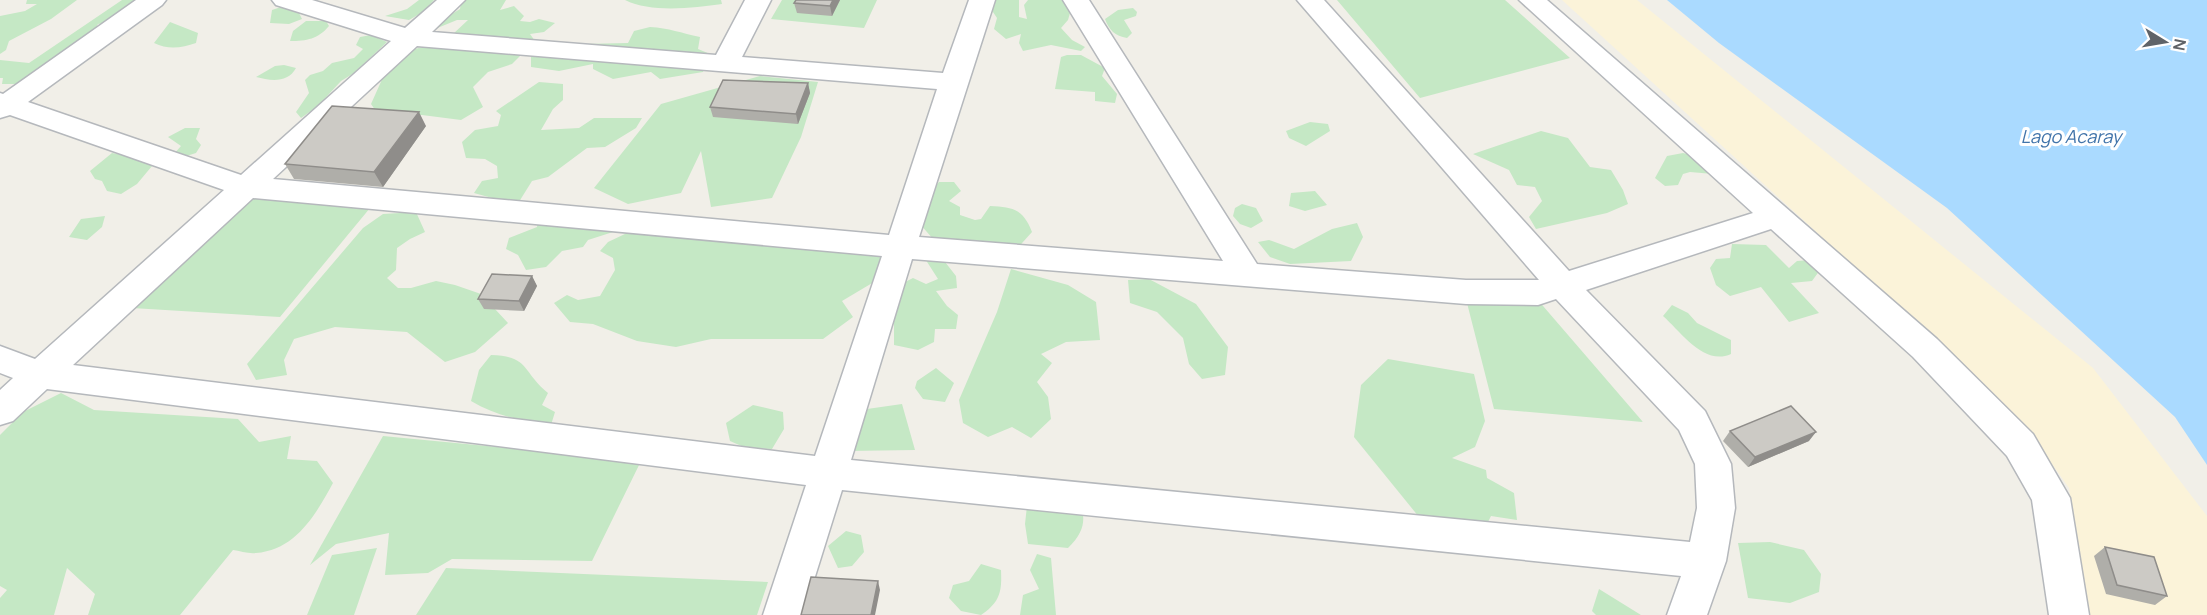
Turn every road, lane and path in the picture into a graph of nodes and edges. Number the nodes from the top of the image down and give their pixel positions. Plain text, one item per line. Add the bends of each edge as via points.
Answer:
1 (153, 0) edge
2 (285, 0) edge
3 (453, 0) edge
4 (758, 0) edge
5 (982, 0) edge
6 (1076, 0) edge
7 (1310, 0) edge
8 (1532, 0) edge
9 (410, 39) junction
10 (726, 62) junction
11 (953, 82) junction
12 (2, 105) edge
13 (245, 187) junction
14 (1777, 216) junction
15 (901, 247) junction
16 (1247, 274) junction
17 (1562, 285) junction
18 (0, 359) edge
19 (40, 375) junction
20 (0, 411) edge
21 (829, 473) junction
22 (1707, 561) junction
23 (783, 615) edge
24 (1688, 615) edge
25 (2069, 615) edge

1 - 12 street
2 - 9 street
3 - 9 street
4 - 10 street
5 - 11 street
6 - 16 street
7 - 17 street
8 - 14 street
9 - 10 street
9 - 13 street
10 - 11 street
11 - 15 street
12 - 13 street
13 - 15 street
13 - 19 street
14 - 17 street
14 - 25 street via 1925,348 2020,445 2051,498
15 - 16 street
15 - 21 street
16 - 17 street via 1466,292 1538,293
17 - 22 street via 1692,421 1713,464 1716,508
18 - 19 street
19 - 20 street
19 - 21 street
21 - 22 street
21 - 23 street
22 - 24 street

